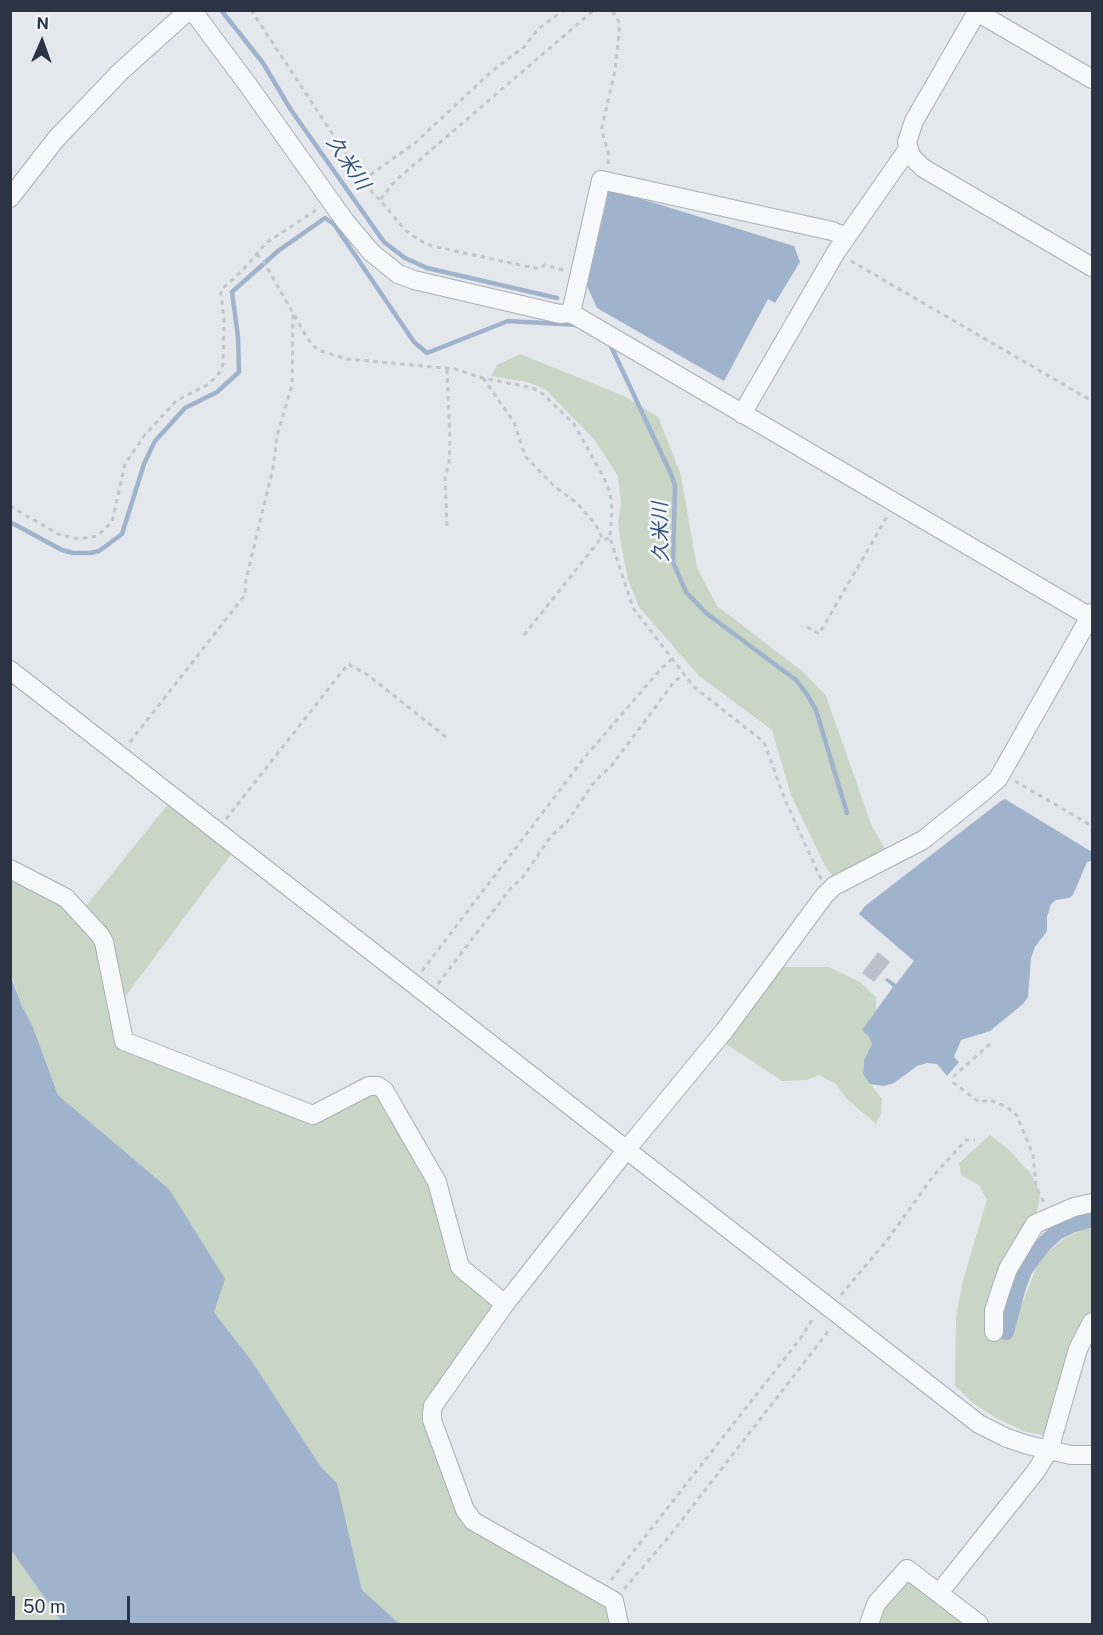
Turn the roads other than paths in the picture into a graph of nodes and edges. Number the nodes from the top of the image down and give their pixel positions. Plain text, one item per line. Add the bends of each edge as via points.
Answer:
1 (190, 10) edge
2 (978, 11) edge
3 (1092, 79) edge
4 (908, 149) junction
5 (10, 198) edge
6 (841, 245) junction
7 (1092, 267) edge
8 (572, 313) junction
9 (742, 414) junction
10 (1092, 616) edge
11 (11, 672) edge
12 (10, 869) edge
13 (627, 1149) junction
14 (1092, 1203) edge
15 (505, 1304) junction
16 (1092, 1322) edge
17 (994, 1332) dead end
18 (1049, 1450) junction
19 (1092, 1455) edge
20 (939, 1593) junction
21 (619, 1624) edge
22 (869, 1624) edge
23 (979, 1624) edge

1 - 5 street via 120,72 56,139
1 - 8 street via 330,201 371,252 398,274 560,314
2 - 3 street
2 - 4 street via 914,121
4 - 6 street
4 - 7 street via 914,162 923,168
6 - 8 street via 832,231 601,180
6 - 9 street
8 - 9 street
9 - 10 street
10 - 13 street via 998,779 923,840 827,892 725,1030
11 - 13 street
12 - 15 street via 66,898 100,935 124,1041 313,1115 369,1086 384,1090 436,1182 460,1267
13 - 15 street
13 - 18 street via 979,1424 1007,1438
14 - 17 street via 1035,1224 1008,1269 994,1311
15 - 21 street via 434,1406 432,1420 465,1510 473,1521 607,1598
16 - 18 street via 1078,1349
18 - 19 street
18 - 20 street
20 - 22 street via 907,1569 876,1604
20 - 23 street

